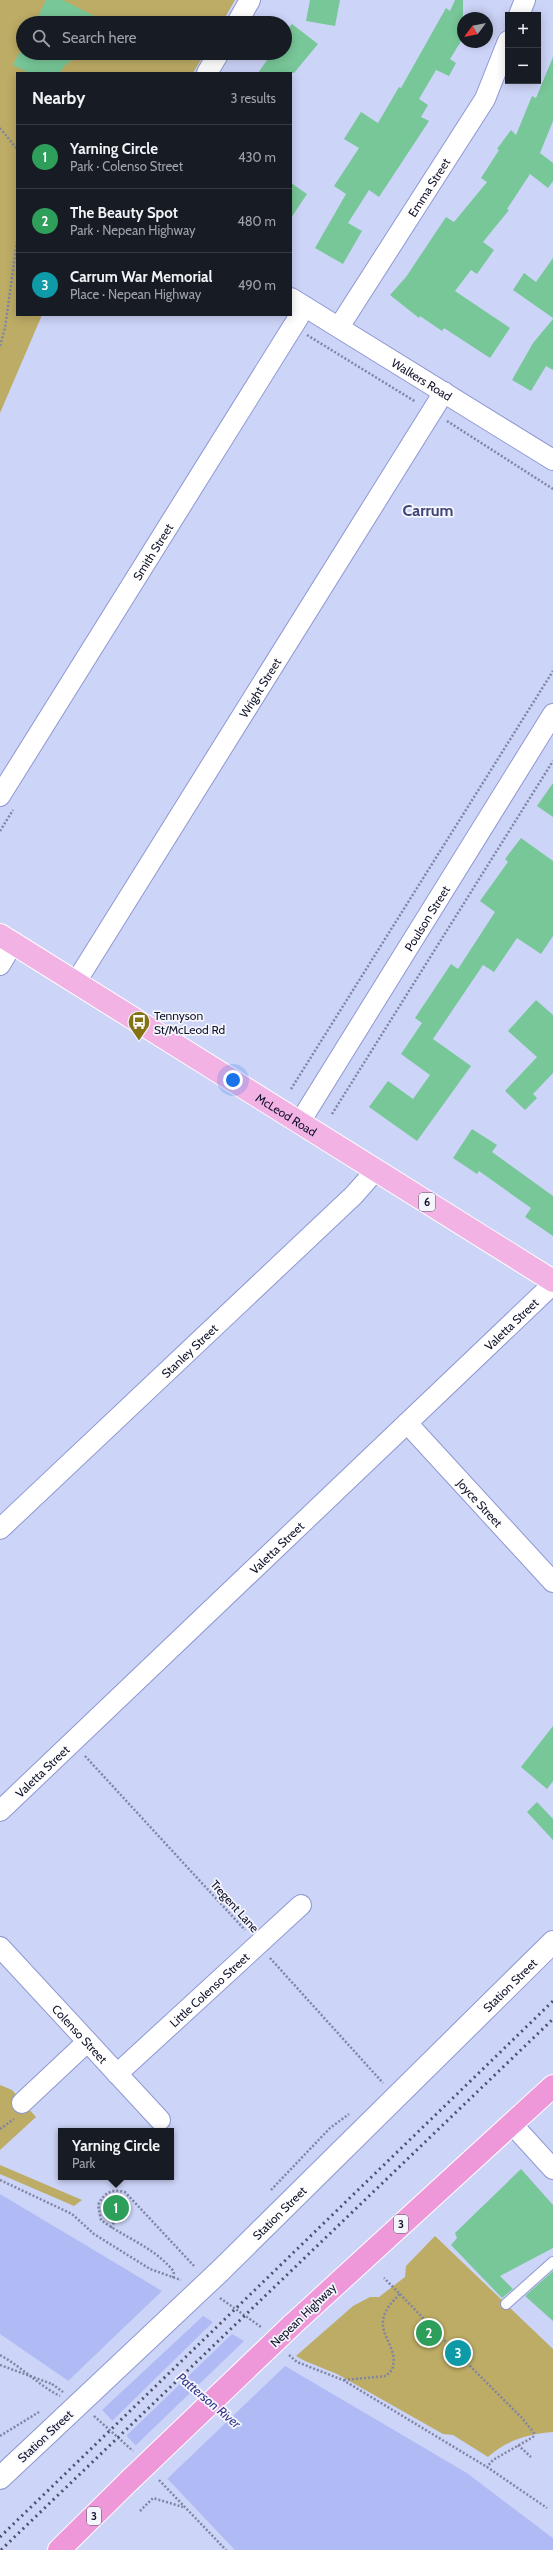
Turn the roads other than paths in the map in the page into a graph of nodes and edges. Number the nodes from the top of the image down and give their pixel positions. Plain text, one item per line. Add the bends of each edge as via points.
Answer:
1 (250, 0) edge
2 (525, 0) edge
3 (520, 12) edge
4 (241, 16) edge
5 (505, 48) edge
6 (215, 60) edge
7 (208, 72) edge
8 (298, 303) edge
9 (292, 313) edge
10 (290, 316) edge
11 (339, 327) junction
12 (444, 392) junction
13 (551, 455) edge
14 (553, 714) edge
15 (0, 796) edge
16 (6, 939) edge
17 (0, 965) edge
18 (76, 982) junction
19 (300, 1122) junction
20 (376, 1170) junction
21 (553, 1282) edge
22 (407, 1423) junction
23 (0, 1529) edge
24 (553, 1582) edge
25 (0, 1811) edge
26 (301, 1905) dead end
27 (553, 1942) edge
28 (0, 1947) edge
29 (87, 2042) junction
30 (116, 2074) junction
31 (553, 2086) edge
32 (22, 2103) dead end
33 (160, 2120) dead end
34 (511, 2123) junction
35 (553, 2169) edge
36 (553, 2262) edge
37 (506, 2304) dead end
38 (0, 2478) edge
39 (59, 2550) edge

1 - 4 street
2 - 3 street
5 - 11 street, Emma Street via 484,99
6 - 7 street
8 - 9 street, Smith Street
8 - 11 street, Walkers Road
10 - 15 street, Smith Street
11 - 12 street, Walkers Road
12 - 13 street, Walkers Road
12 - 18 street, Wright Street
14 - 19 street, Poulson Street
16 - 17 street
16 - 18 main road, McLeod Road / 6
18 - 19 main road, McLeod Road / 6
19 - 20 main road, McLeod Road / 6
20 - 21 main road, McLeod Road / 6
20 - 23 street, Stanley Street via 354,1195
21 - 22 street, Valetta Street
22 - 24 street, Joyce Street
22 - 25 street, Valetta Street
26 - 30 street, Little Colenso Street
27 - 38 street, Station Street, bridge via 220,2271 65,2408
28 - 29 street, Colenso Street
29 - 30 street, Colenso Street
29 - 32 street
30 - 33 street, Colenso Street
31 - 34 highway, Nepean Highway / 3
34 - 35 street
34 - 39 highway, Nepean Highway / 3, bridge via 292,2325
36 - 37 lane

